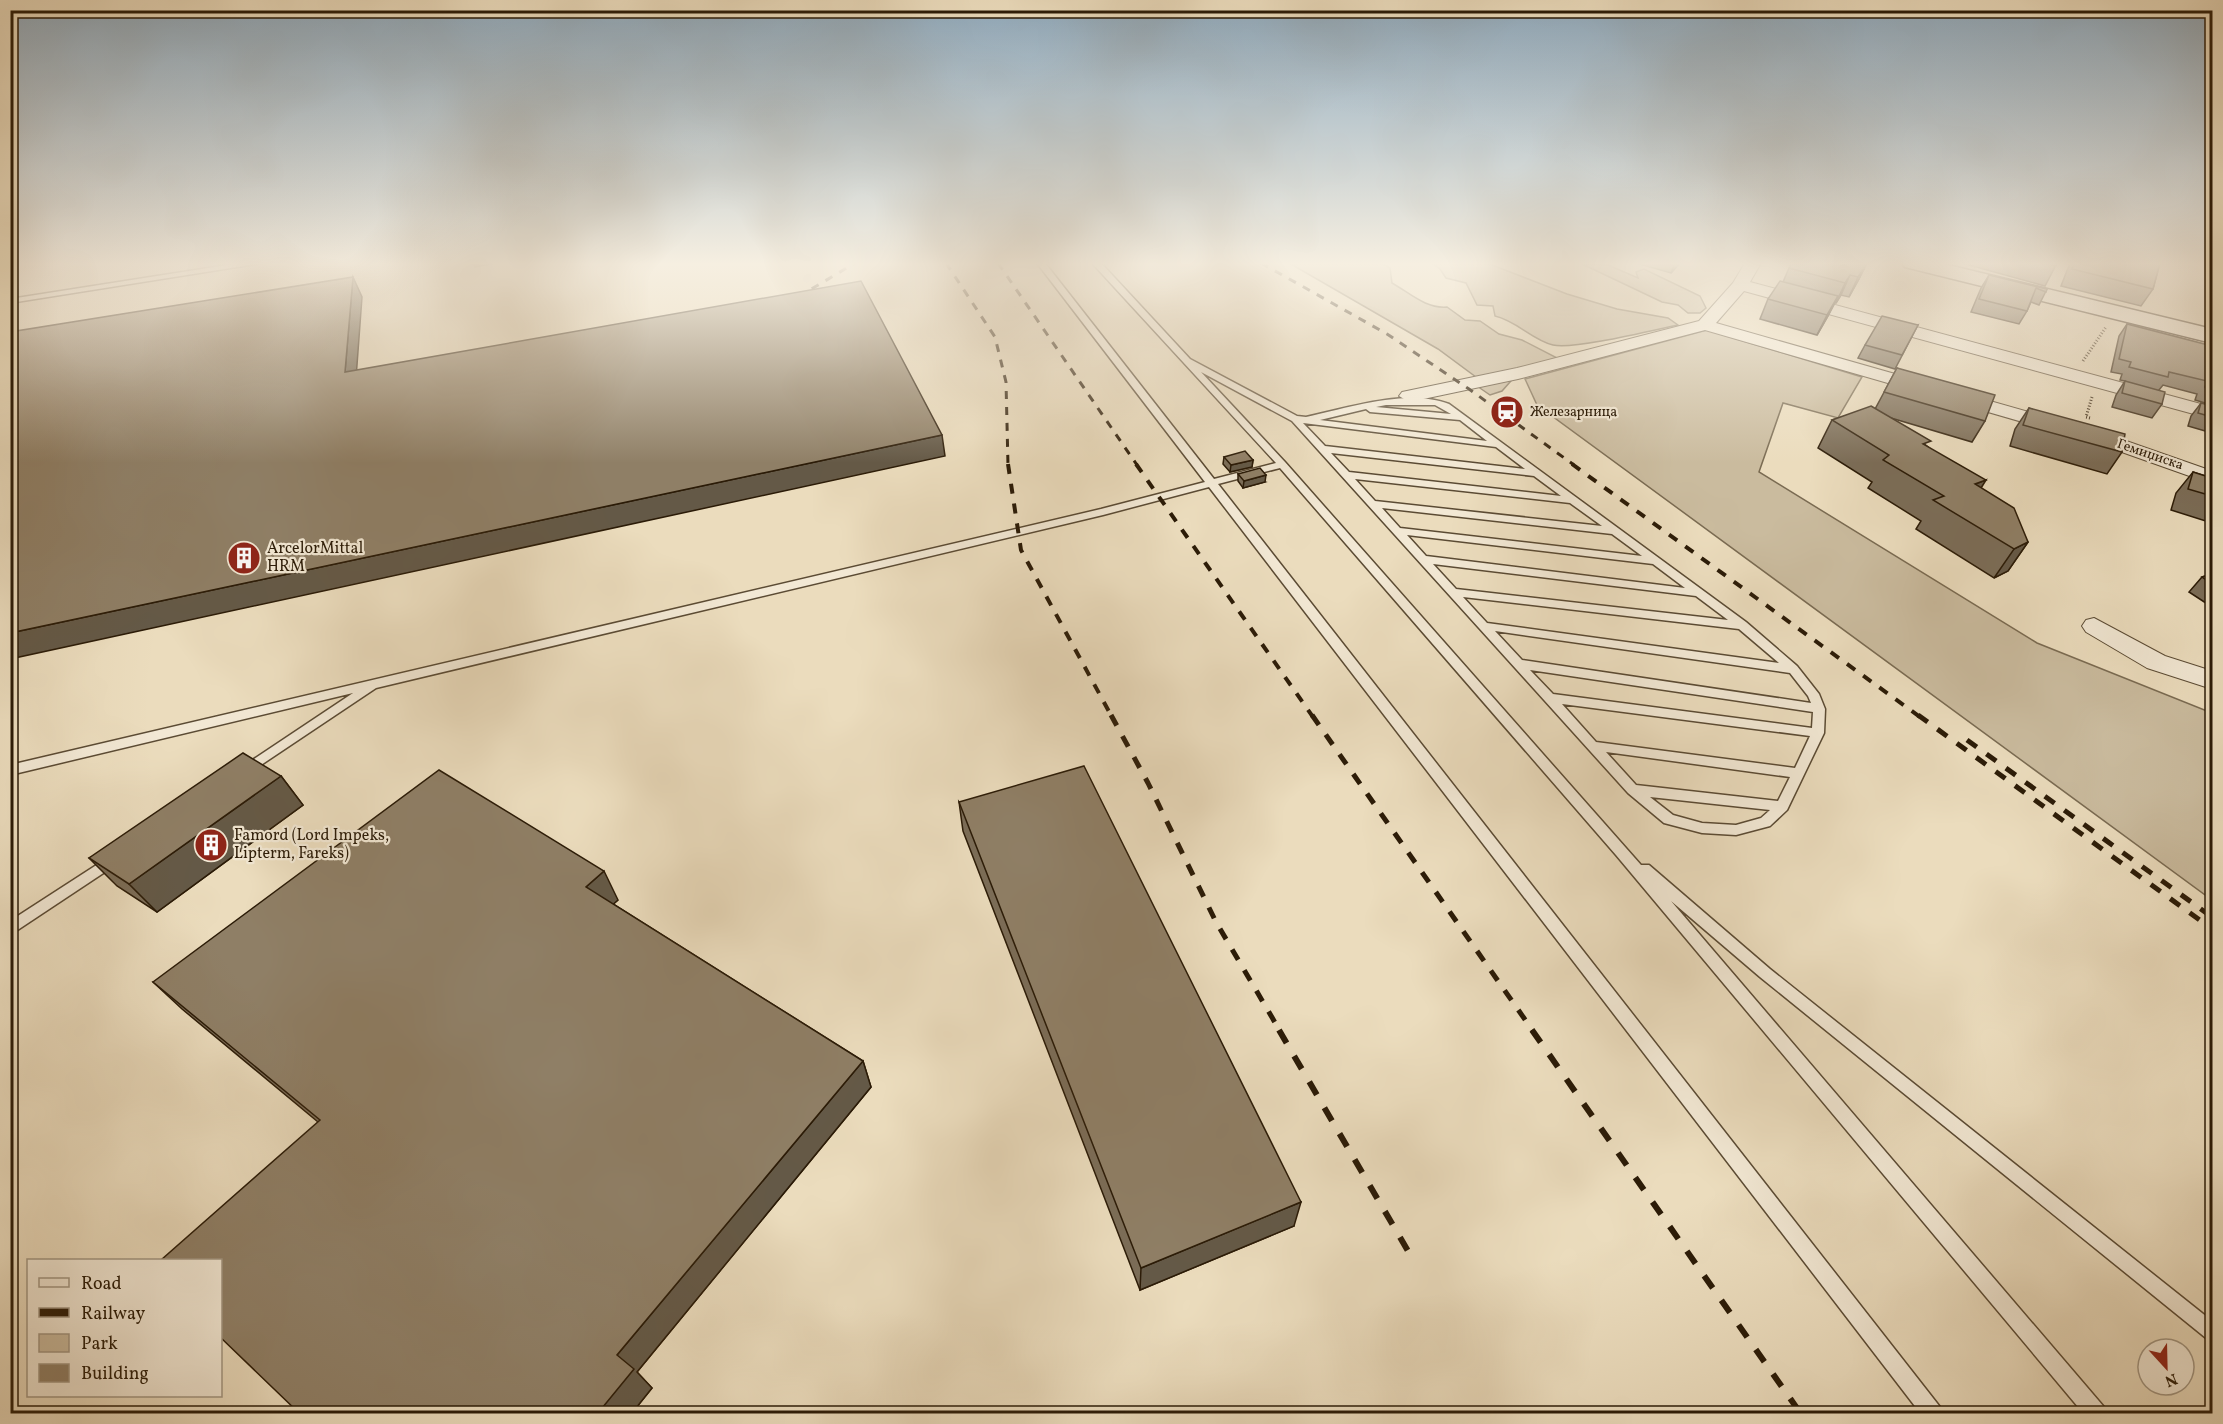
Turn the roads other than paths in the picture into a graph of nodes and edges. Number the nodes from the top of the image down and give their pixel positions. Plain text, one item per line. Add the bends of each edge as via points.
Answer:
1 (1093, 329) edge
2 (1156, 329) edge
3 (1688, 329) edge
4 (1721, 329) edge
5 (1904, 329) edge
6 (2185, 329) edge
7 (2212, 336) edge
8 (1181, 357) junction
9 (1409, 396) joint
10 (1383, 402) junction
11 (1358, 408) junction
12 (2212, 413) edge
13 (1464, 418) junction
14 (1300, 419) junction
15 (1500, 445) junction
16 (1324, 449) junction
17 (1282, 464) junction
18 (1537, 473) junction
19 (1348, 475) junction
20 (2212, 478) edge
21 (1213, 483) junction
22 (1574, 500) junction
23 (1374, 504) junction
24 (1398, 531) junction
25 (1616, 531) junction
26 (1423, 558) junction
27 (1656, 561) junction
28 (1454, 592) junction
29 (1699, 593) junction
30 (1742, 625) junction
31 (1484, 626) junction
32 (2094, 626) dead end
33 (1519, 664) junction
34 (1793, 669) junction
35 (2212, 680) edge
36 (380, 681) junction
37 (1549, 698) junction
38 (1819, 709) junction
39 (1818, 733) junction
40 (1594, 746) junction
41 (10, 770) edge
42 (1798, 773) junction
43 (234, 779) edge
44 (1633, 790) junction
45 (1782, 806) junction
46 (127, 850) edge
47 (1621, 850) junction
48 (10, 929) edge
49 (2212, 1332) edge
50 (1933, 1413) edge
51 (2097, 1413) edge

1 - 21 lane
2 - 8 lane
3 - 9 street via 1518,374
4 - 20 street, Гемиџиска via 2104,439
5 - 12 street
6 - 7 street
8 - 14 lane
8 - 17 lane
9 - 10 lane
10 - 11 lane
10 - 13 lane via 1436,402
11 - 13 lane
11 - 14 lane
13 - 15 lane
14 - 15 lane via 1321,425
14 - 16 lane
15 - 18 lane
16 - 18 lane
16 - 19 lane
17 - 21 lane
17 - 47 lane
18 - 22 lane
19 - 22 lane
19 - 23 lane
21 - 36 lane
21 - 50 lane
22 - 25 lane
23 - 24 lane
23 - 25 lane
24 - 26 lane
24 - 27 lane
25 - 27 lane
26 - 28 lane
26 - 29 lane
27 - 29 lane
28 - 30 lane
28 - 31 lane
29 - 30 lane
30 - 34 lane
31 - 33 lane
31 - 34 lane
32 - 35 street via 2156,662
33 - 37 lane
33 - 38 lane
34 - 38 lane via 1813,694
36 - 41 lane
36 - 43 lane
37 - 39 lane
37 - 40 lane
38 - 39 lane
39 - 42 lane
40 - 42 lane
40 - 44 lane
42 - 45 lane
44 - 45 lane
44 - 45 lane via 1669,819 1702,828 1736,830 1765,822
46 - 48 lane
47 - 49 lane via 1765,973
47 - 51 lane

